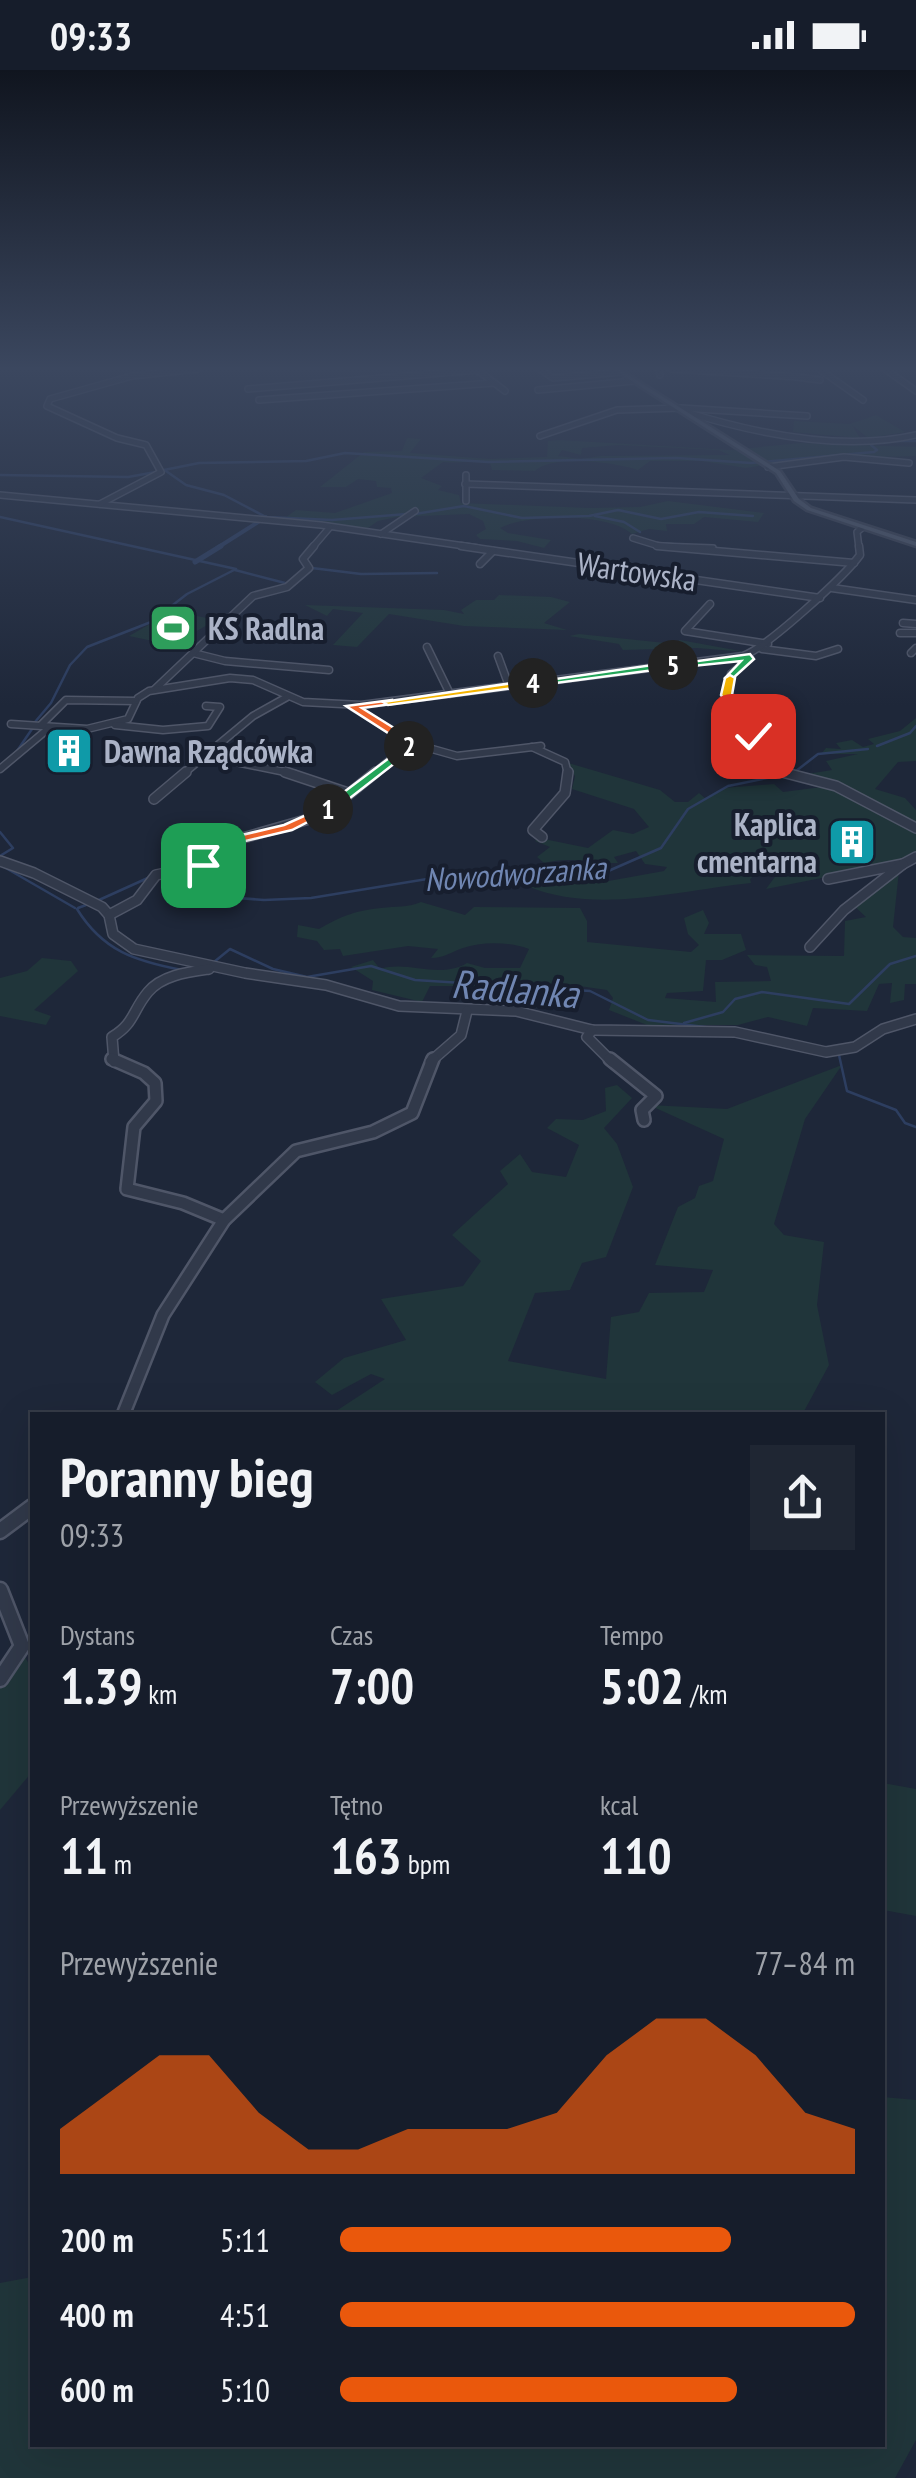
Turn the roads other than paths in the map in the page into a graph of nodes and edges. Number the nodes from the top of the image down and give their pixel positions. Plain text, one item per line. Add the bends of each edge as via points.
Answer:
1 (143, 481) edge
2 (465, 481) edge
3 (500, 481) edge
4 (785, 481) edge
5 (792, 493) junction
6 (0, 495) edge
7 (916, 500) edge
8 (466, 501) dead end
9 (103, 502) junction
10 (415, 511) dead end
11 (330, 527) junction
12 (862, 528) junction
13 (381, 534) junction
14 (633, 538) dead end
15 (916, 544) edge
16 (493, 550) junction
17 (854, 563) junction
18 (480, 564) dead end
19 (832, 588) junction
20 (820, 598) junction
21 (916, 600) edge
22 (710, 604) dead end
23 (916, 624) edge
24 (916, 633) edge
25 (765, 646) junction
26 (426, 647) dead end
27 (838, 649) dead end
28 (193, 653) junction
29 (748, 655) junction
30 (498, 656) dead end
31 (329, 670) dead end
32 (509, 686) junction
33 (155, 689) junction
34 (450, 694) junction
35 (287, 698) junction
36 (136, 702) junction
37 (206, 706) dead end
38 (351, 706) junction
39 (12, 724) dead end
40 (116, 725) junction
41 (48, 728) junction
42 (411, 743) junction
43 (206, 756) junction
44 (0, 769) edge
45 (348, 793) junction
46 (154, 799) dead end
47 (916, 828) edge
48 (542, 837) dead end
49 (916, 858) edge
50 (0, 861) edge
51 (903, 864) junction
52 (828, 879) dead end
53 (109, 915) junction
54 (810, 947) dead end
55 (214, 967) junction
56 (467, 1011) junction
57 (916, 1018) edge
58 (592, 1030) junction
59 (644, 1120) dead end
60 (224, 1220) junction
61 (124, 1412) edge
62 (30, 1508) edge
63 (0, 1531) edge
64 (0, 1590) edge
65 (0, 1678) edge

1 - 9 street
2 - 8 street
3 - 5 street
4 - 5 main road
5 - 7 street
5 - 12 main road via 800,504
6 - 9 street, Wartowska
9 - 11 street, Wartowska
10 - 13 street
11 - 13 street, Wartowska
11 - 28 street via 303,559 308,573 254,596
12 - 15 main road
12 - 17 street
13 - 16 street, Wartowska
14 - 17 street via 659,546
16 - 18 street
16 - 20 street, Wartowska
17 - 19 street
19 - 20 street
19 - 21 street
20 - 25 street
22 - 25 street via 685,631
23 - 24 street via 901,628
25 - 27 street via 816,656
25 - 29 street
26 - 34 street
28 - 31 street
28 - 33 street
29 - 32 street
29 - 47 street via 731,674 726,695 763,757 784,773 836,786
30 - 32 street
32 - 34 street
33 - 35 street via 240,678
33 - 36 street
34 - 38 street
35 - 38 street
35 - 43 street via 253,716
36 - 40 street
36 - 41 street via 66,700 41,725
37 - 40 street via 220,708 208,726
38 - 42 street
39 - 41 street
40 - 41 street
41 - 44 street
42 - 45 street
42 - 48 street via 457,756 536,746 566,762 570,775 562,801 532,830
43 - 45 street
43 - 46 street
45 - 53 street via 288,828 229,842 203,865 156,874 142,897
49 - 51 street
50 - 53 street
51 - 52 street
51 - 54 street
53 - 55 street via 118,940 134,949
55 - 56 street via 326,985 398,1006
55 - 60 street via 148,992 135,1024 112,1036 112,1060 155,1083 156,1101 134,1127 127,1189
56 - 58 street via 516,1011
56 - 60 street via 461,1035 429,1062 412,1114 296,1152
57 - 58 street via 854,1048 826,1052 735,1032
58 - 59 street via 587,1037 656,1096 642,1110
60 - 61 street via 158,1324
62 - 63 street
64 - 65 street via 22,1646

